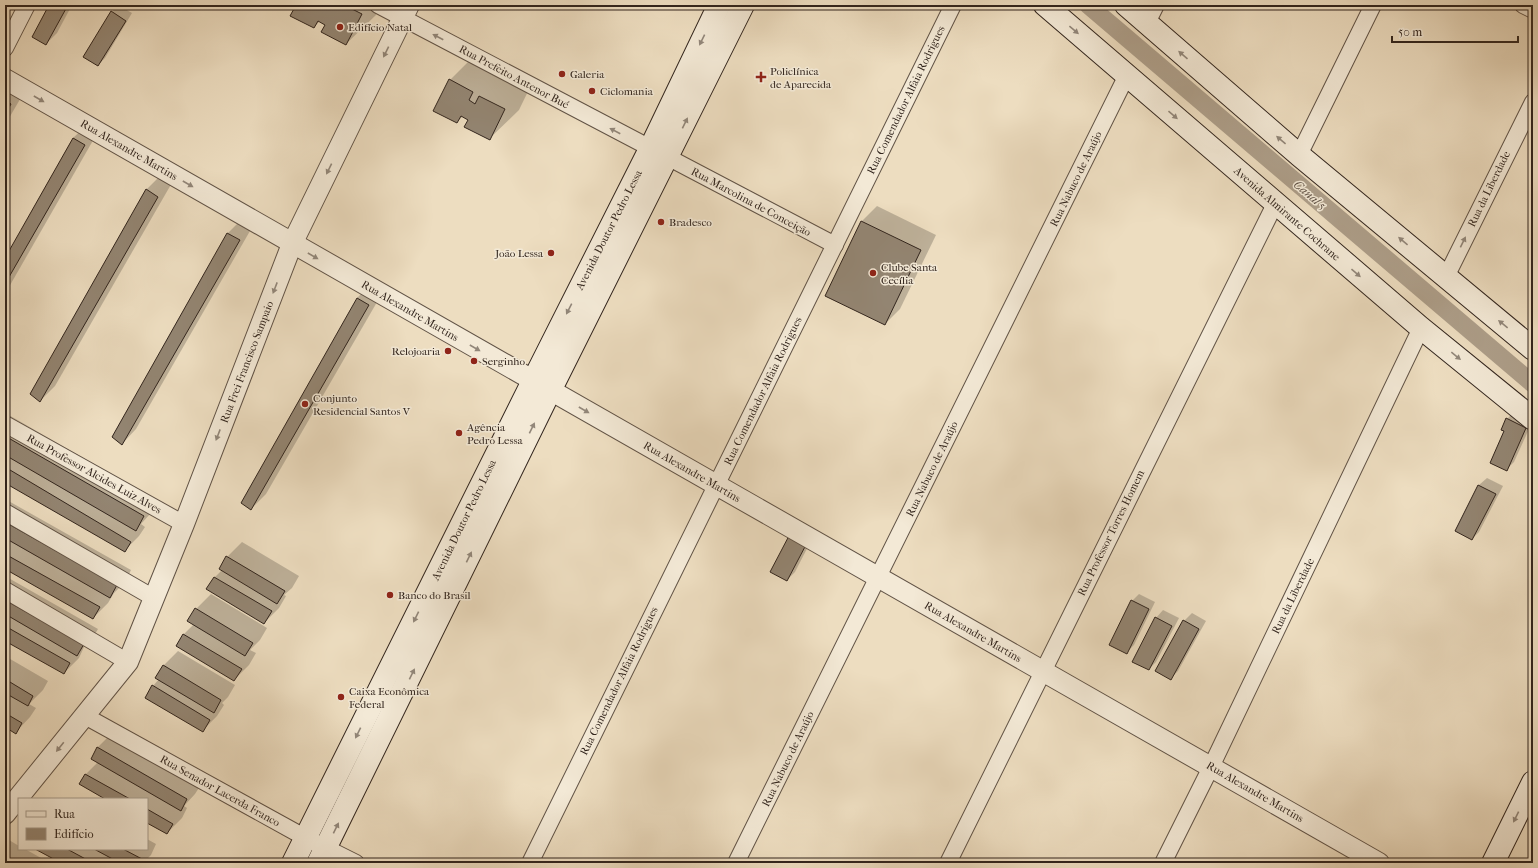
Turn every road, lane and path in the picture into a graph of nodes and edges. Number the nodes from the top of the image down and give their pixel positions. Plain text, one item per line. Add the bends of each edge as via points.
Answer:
1 (27, 5) edge
2 (378, 5) edge
3 (718, 5) edge
4 (743, 5) edge
5 (953, 5) edge
6 (1045, 5) edge
7 (1126, 5) edge
8 (1373, 5) edge
9 (1523, 5) edge
10 (1533, 10) edge
11 (406, 12) edge
12 (1151, 14) edge
13 (5, 48) edge
14 (1127, 75) junction
15 (5, 79) edge
16 (1533, 102) edge
17 (659, 154) junction
18 (1299, 155) junction
19 (1275, 204) junction
20 (292, 244) junction
21 (835, 245) junction
22 (1446, 277) junction
23 (1421, 328) junction
24 (1533, 349) edge
25 (542, 386) junction
26 (1533, 419) edge
27 (5, 424) edge
28 (716, 486) junction
29 (5, 512) edge
30 (184, 524) junction
31 (878, 578) junction
32 (5, 590) edge
33 (154, 598) junction
34 (128, 662) junction
35 (1043, 672) junction
36 (85, 716) junction
37 (1211, 767) junction
38 (1533, 782) edge
39 (18, 798) edge
40 (18, 798) edge
41 (5, 814) edge
42 (306, 838) junction
43 (322, 856) edge
44 (294, 863) edge
45 (356, 863) edge
46 (530, 863) edge
47 (736, 863) edge
48 (948, 863) edge
49 (1163, 863) edge
50 (1379, 863) edge
51 (1494, 863) edge

1 - 13 street
2 - 11 street, Rua Prefeito Antenor Bué
3 -> 17 main road, Avenida Doutor Pedro Lessa
17 -> 4 main road, Avenida Doutor Pedro Lessa
5 - 21 street, Rua Comendador Alfaia Rodrigues
6 -> 14 main road, Avenida Almirante Cochrane
7 - 12 main road
8 - 18 street
9 - 10 street
17 -> 11 street, Rua Prefeito Antenor Bué
11 -> 20 street, Rua Frei Francisco Sampaio
18 -> 12 main road
14 -> 19 main road, Avenida Almirante Cochrane
14 - 31 street, Rua Nabuco de Araújo
15 -> 20 street, Rua Alexandre Martins
22 -> 16 street, Rua da Liberdade
17 - 21 street, Rua Marcolina de Conceição
17 - 25 main road, Avenida Doutor Pedro Lessa
22 -> 18 main road
19 -> 23 main road, Avenida Almirante Cochrane
19 - 35 street, Rua Professor Torres Homem
20 -> 25 street, Rua Alexandre Martins
20 -> 30 street, Rua Frei Francisco Sampaio
21 - 28 street, Rua Comendador Alfaia Rodrigues
24 -> 22 main road
23 -> 26 main road, Avenida Almirante Cochrane
23 - 37 street, Rua da Liberdade
25 -> 28 street, Rua Alexandre Martins
25 -> 42 main road, Avenida Doutor Pedro Lessa
43 -> 25 main road, Avenida Doutor Pedro Lessa
27 - 30 street, Rua Professor Alcides Luiz Alves
28 - 31 street, Rua Alexandre Martins
28 - 46 street, Rua Comendador Alfaia Rodrigues
29 - 33 street
30 - 33 street, Rua Frei Francisco Sampaio
31 - 35 street, Rua Alexandre Martins
31 - 47 street, Rua Nabuco de Araújo
32 - 34 street
33 - 34 street, Rua Frei Francisco Sampaio
34 - 36 street, Rua Frei Francisco Sampaio
35 - 37 street, Rua Alexandre Martins
35 - 48 street, Rua Professor Torres Homem
36 -> 39 street, Rua Frei Francisco Sampaio
36 - 42 street, Rua Senador Lacerda Franco
37 - 49 street, Rua da Liberdade
37 - 50 street, Rua Alexandre Martins
38 -> 51 main road
40 -> 41 street, Rua Frei Francisco Sampaio
42 - 43 street, Rua Senador Lacerda Franco
42 - 44 main road, Avenida Doutor Pedro Lessa
43 - 45 street, Rua Senador Lacerda Franco

